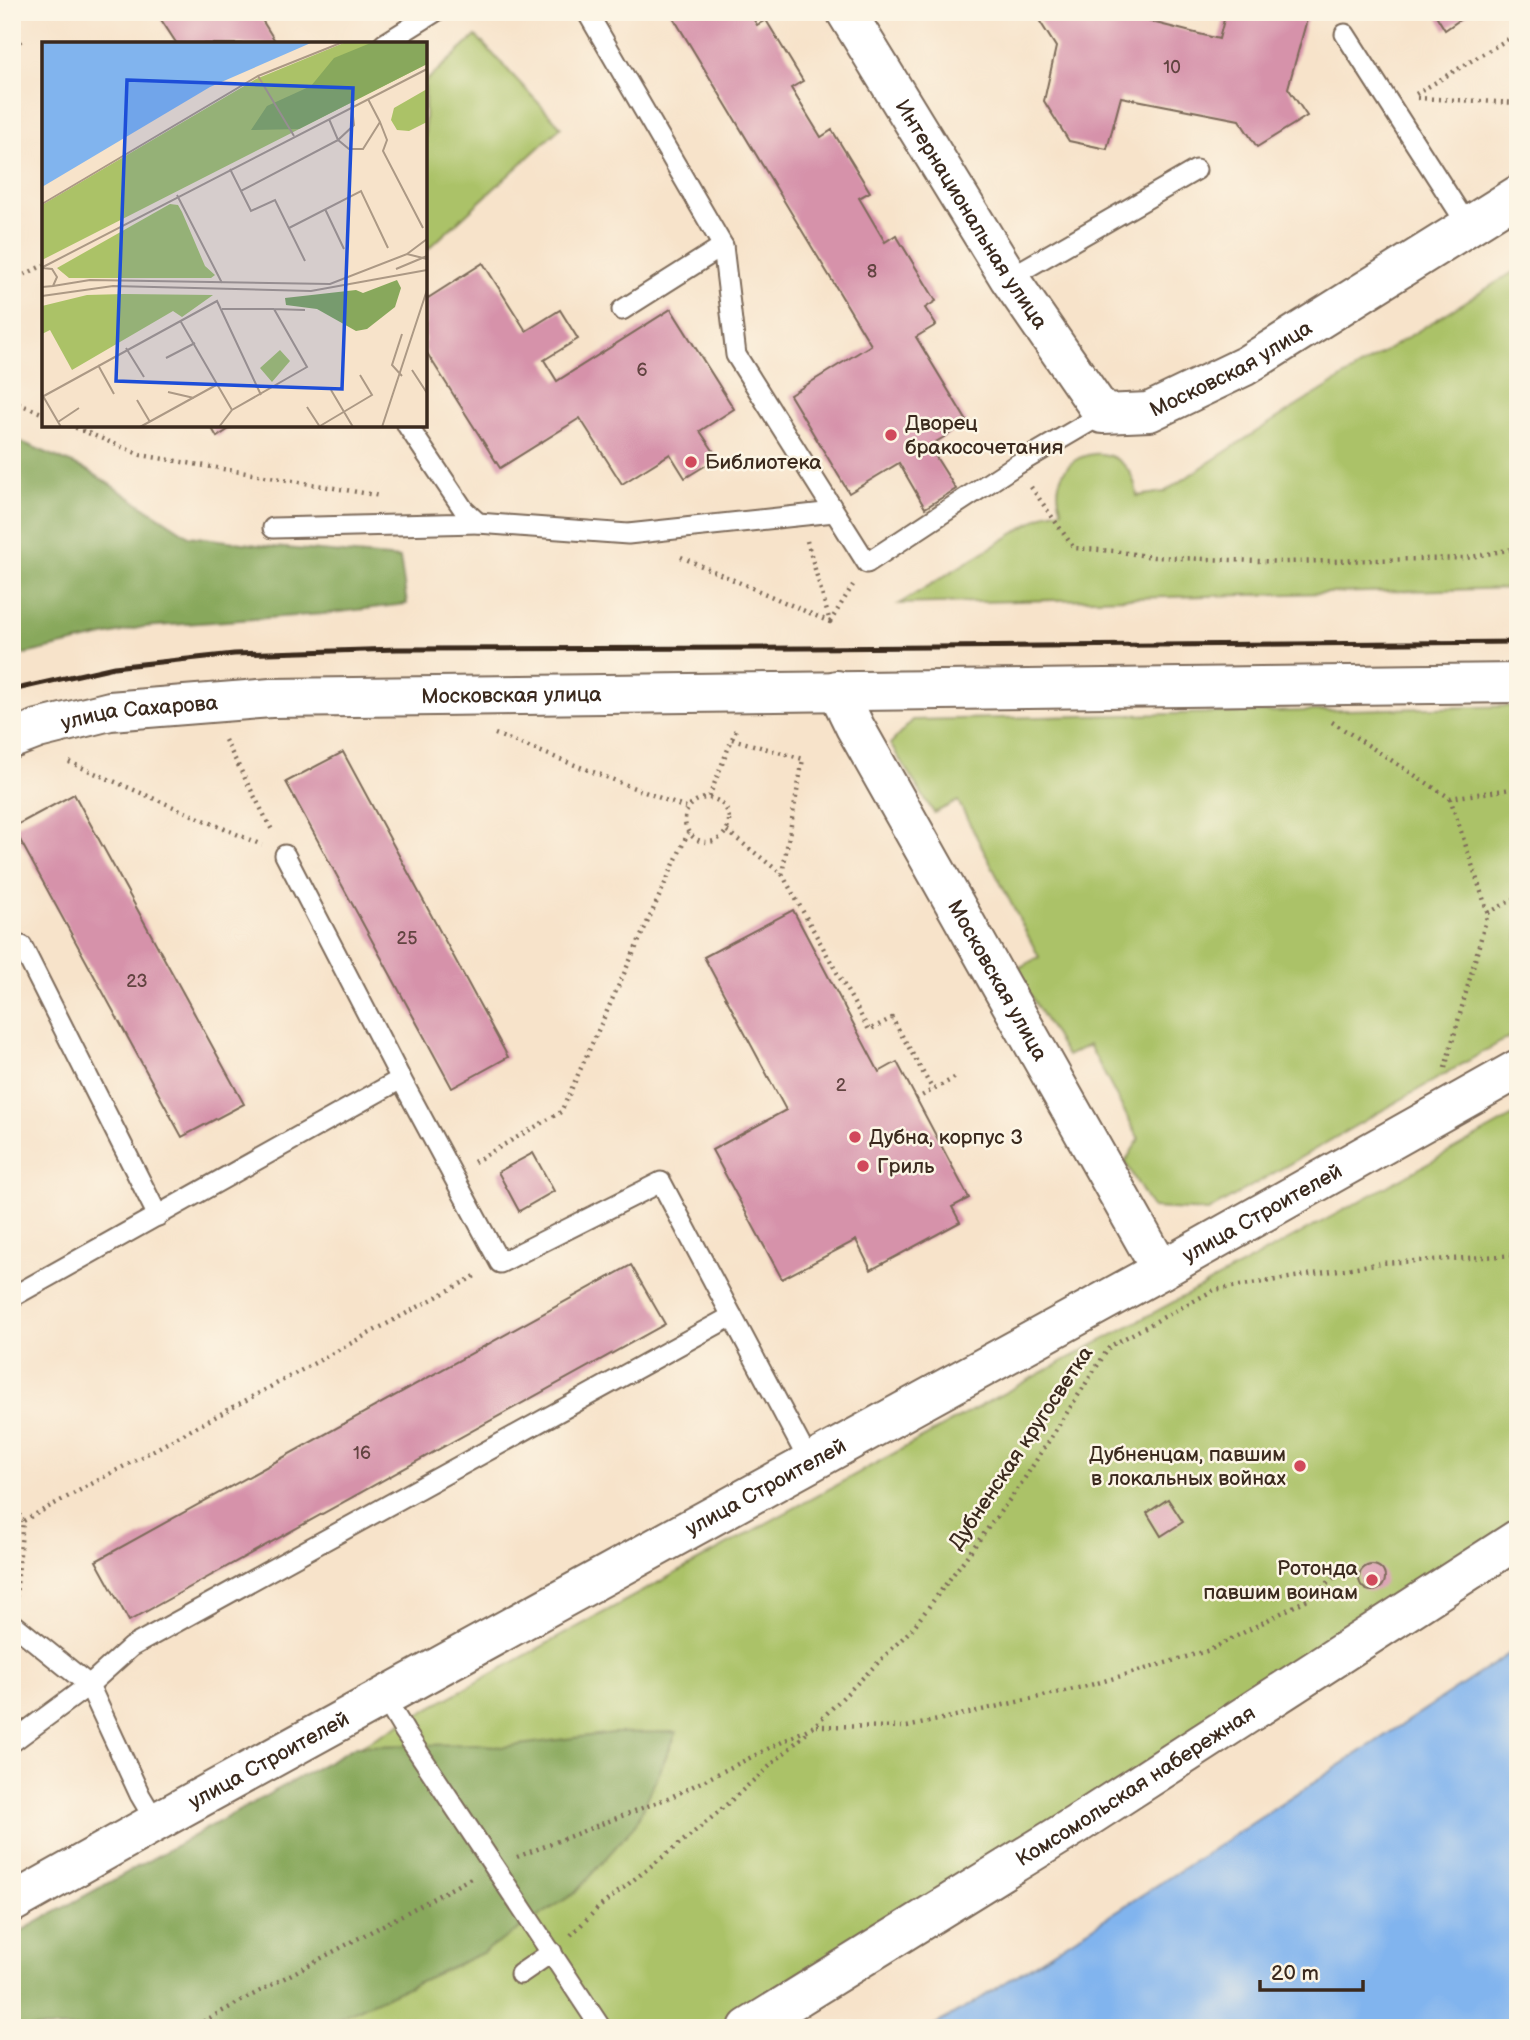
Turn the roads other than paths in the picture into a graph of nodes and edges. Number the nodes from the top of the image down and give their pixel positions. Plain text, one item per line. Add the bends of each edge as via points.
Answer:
1 (435, 12) edge
2 (587, 12) edge
3 (846, 12) edge
4 (1345, 34) dead end
5 (387, 42) edge
6 (1196, 170) dead end
7 (1518, 195) edge
8 (1468, 226) junction
9 (723, 246) junction
10 (1009, 278) junction
11 (622, 310) dead end
12 (1103, 414) junction
13 (408, 427) edge
14 (834, 512) junction
15 (478, 523) junction
16 (273, 528) dead end
17 (1518, 683) edge
18 (836, 690) junction
19 (271, 698) joint
20 (12, 739) edge
21 (285, 855) road end
22 (22, 946) dead end
23 (1518, 1069) edge
24 (401, 1079) junction
25 (158, 1216) junction
26 (1161, 1270) junction
27 (12, 1297) edge
28 (732, 1316) junction
29 (810, 1462) junction
30 (1518, 1539) edge
31 (13, 1623) edge
32 (89, 1685) junction
33 (384, 1697) junction
34 (12, 1742) edge
35 (156, 1822) junction
36 (12, 1903) edge
37 (552, 1952) junction
38 (520, 1974) dead end
39 (601, 2028) edge
40 (748, 2028) edge

1 - 5 lane
2 - 9 lane
3 - 10 street, Интернациональная улица
4 - 8 lane
6 - 10 lane
7 - 8 street, Московская улица
8 - 12 street, Московская улица via 1245,366 1149,412
9 - 11 lane
9 - 14 lane via 736,355
10 - 12 street, Интернациональная улица
12 - 14 lane, Московская улица via 1016,465 867,564
13 - 15 lane via 464,510
14 - 15 lane via 628,534
15 - 16 lane
17 - 18 street, Московская улица
18 - 19 street, Московская улица
18 - 26 street, Московская улица
19 - 20 street, улица Сахарова via 110,710
21 - 24 lane
22 - 25 lane
23 - 26 street, улица Строителей
24 - 25 lane
24 - 28 lane via 500,1264 661,1182
25 - 27 lane
26 - 29 street, улица Строителей
28 - 29 lane
28 - 32 lane via 131,1647
29 - 33 street, улица Строителей
30 - 40 street, Комсомольская набережная via 1088,1817
31 - 32 lane
32 - 34 lane
32 - 35 lane
33 - 35 street, улица Строителей
33 - 37 lane
35 - 36 street, улица Строителей
37 - 38 lane
37 - 39 lane

